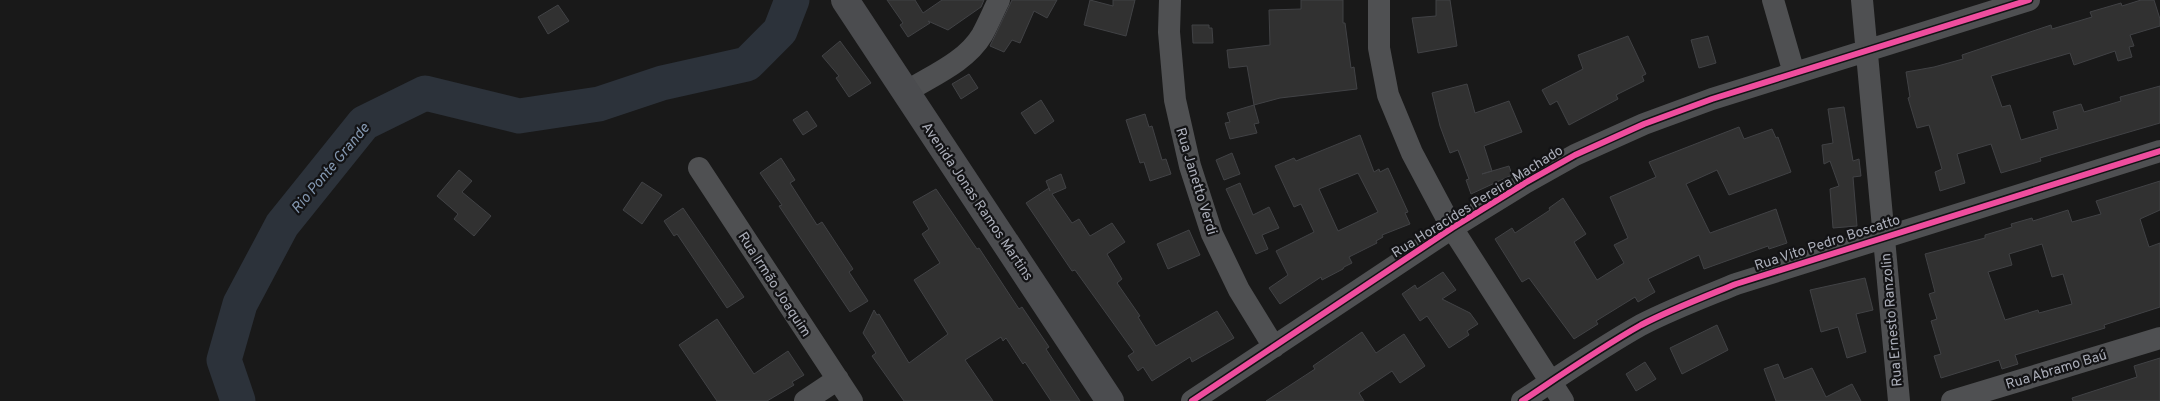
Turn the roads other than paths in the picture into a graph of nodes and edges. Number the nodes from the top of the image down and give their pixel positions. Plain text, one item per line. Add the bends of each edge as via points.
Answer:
1 (845, 0) edge
2 (999, 0) edge
3 (1170, 0) edge
4 (1379, 0) edge
5 (1773, 0) edge
6 (1862, 0) edge
7 (2030, 0) edge
8 (1867, 50) junction
9 (1794, 73) junction
10 (906, 92) junction
11 (2160, 152) edge
12 (699, 168) dead end
13 (1452, 228) junction
14 (1884, 238) junction
15 (2160, 338) edge
16 (1274, 347) junction
17 (838, 379) junction
18 (1551, 382) junction
19 (805, 401) edge
20 (852, 401) edge
21 (1110, 401) edge
22 (1192, 401) edge
23 (1522, 401) edge
24 (1563, 401) edge
25 (1899, 401) edge
26 (1952, 401) edge

1 - 10 main road, Avenida Jonas Ramos Martins
2 - 10 street via 970,50
3 - 16 street, Rua Janetto Verdi via 1174,100 1190,166 1212,234 1239,290
4 - 13 street via 1380,48 1388,95 1412,153
5 - 9 street
6 - 8 street, Rua Ernesto Ranzolin
7 - 8 street, Rua Horacides Pereira Machado
8 - 9 street, Rua Horacides Pereira Machado
8 - 14 street, Rua Ernesto Ranzolin
9 - 13 street, Rua Horacides Pereira Machado via 1653,121 1575,155
10 - 21 main road, Avenida Jonas Ramos Martins
11 - 14 street, Rua Vito Pedro Boscatto
12 - 17 street, Rua Irmão Joaquim
13 - 16 street, Rua Horacides Pereira Machado
13 - 18 street
14 - 18 street, Rua Vito Pedro Boscatto via 1736,284 1684,305 1609,344
14 - 25 street, Rua Ernesto Ranzolin
15 - 26 street, Rua Abramo Baú
16 - 22 street, Rua Horacides Pereira Machado
17 - 19 street
17 - 20 street, Rua Irmão Joaquim
18 - 23 street, Rua Vito Pedro Boscatto
18 - 24 street

